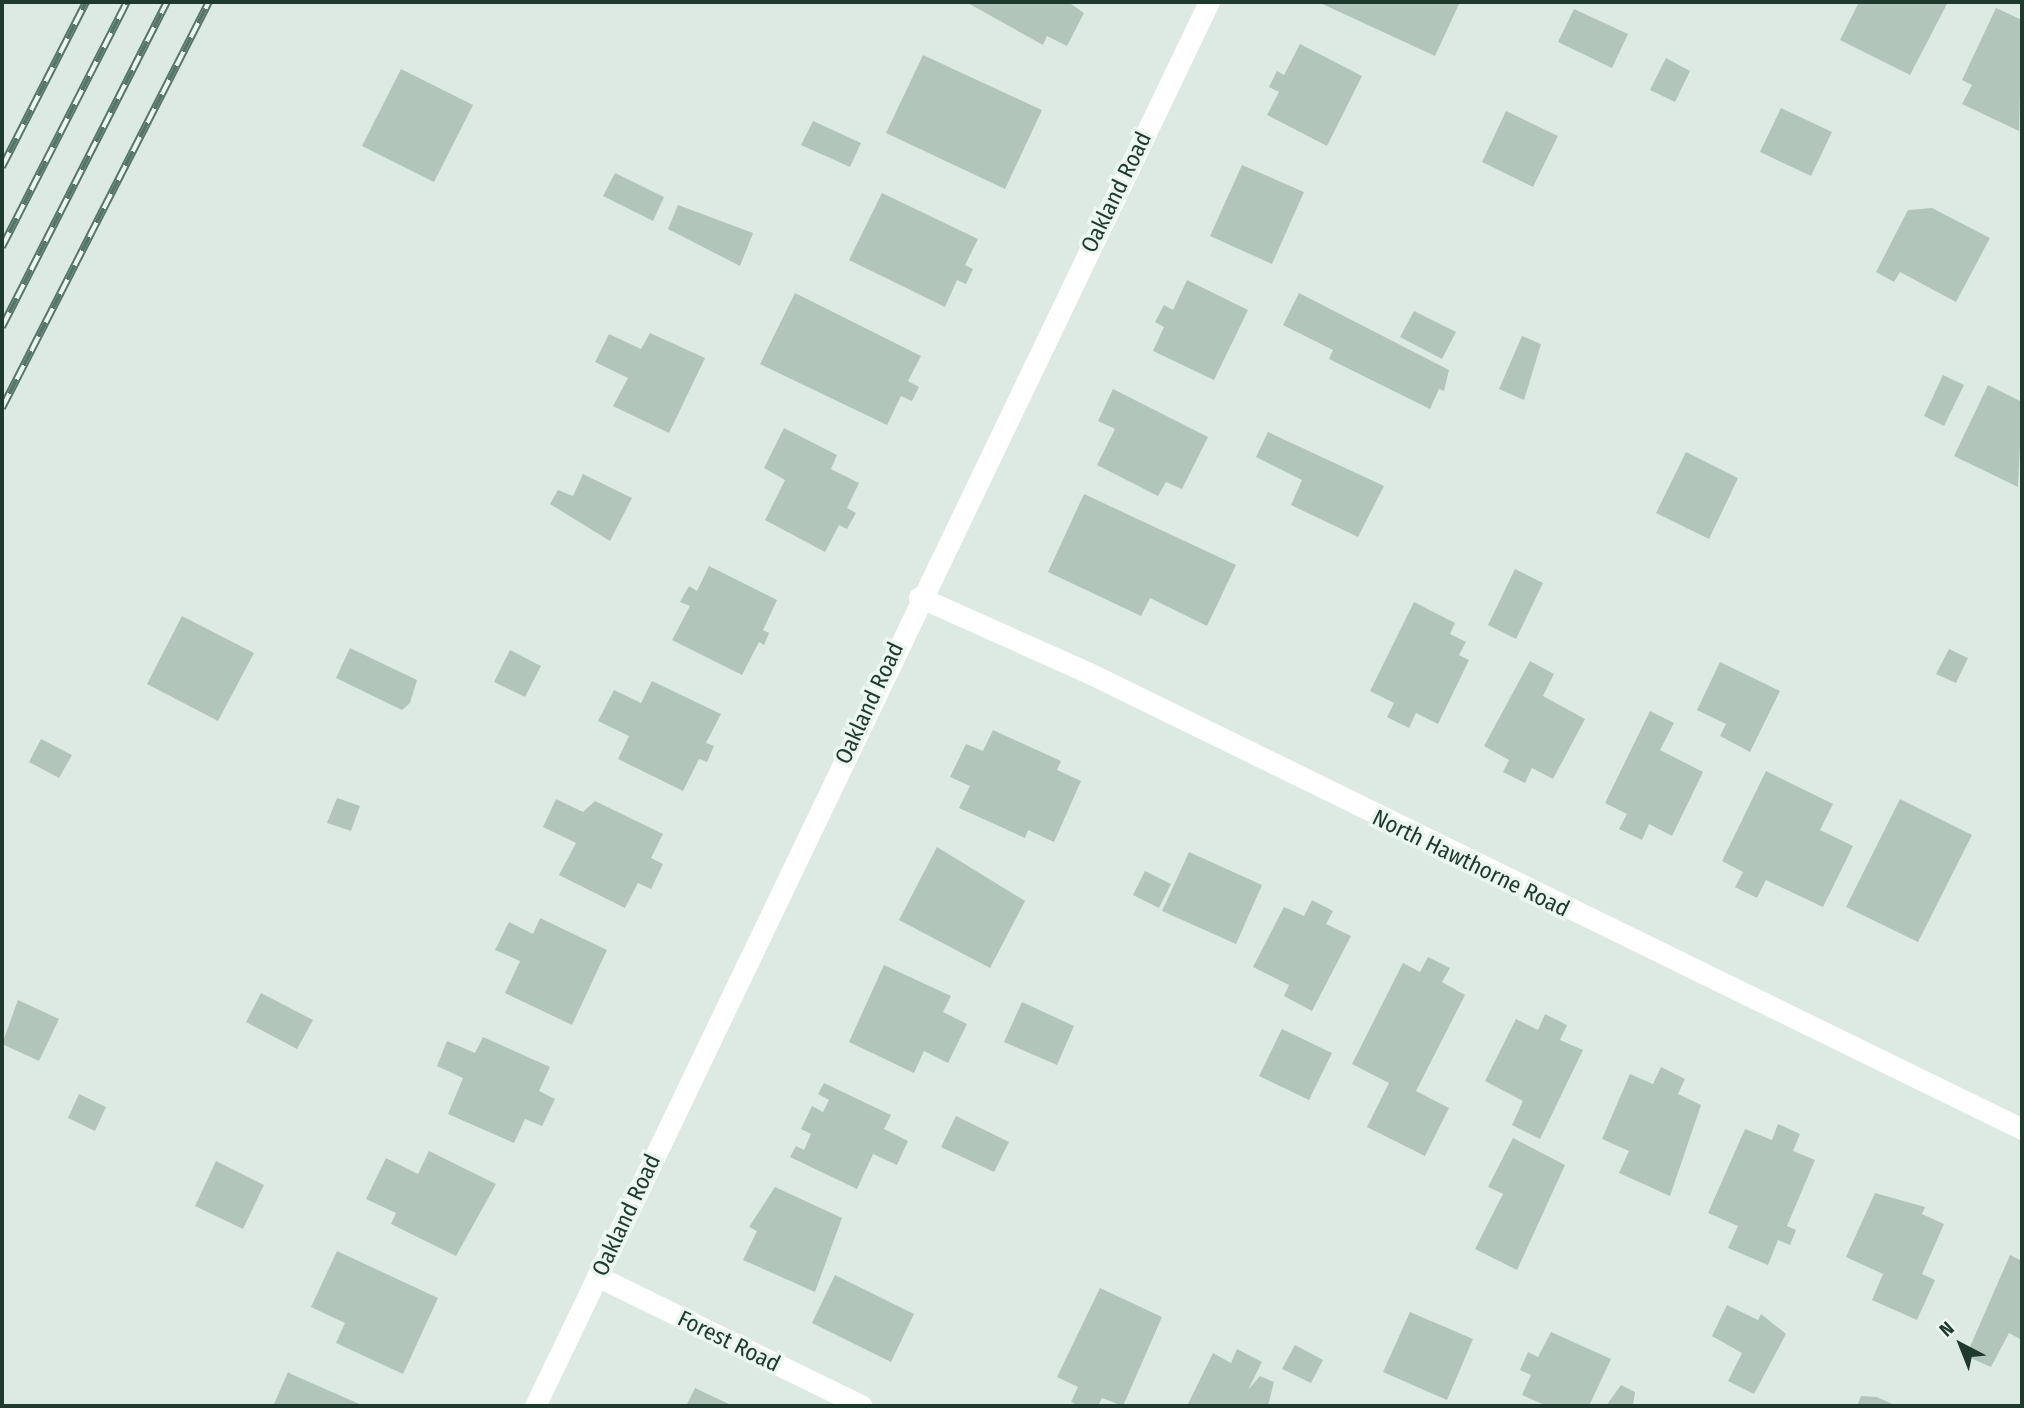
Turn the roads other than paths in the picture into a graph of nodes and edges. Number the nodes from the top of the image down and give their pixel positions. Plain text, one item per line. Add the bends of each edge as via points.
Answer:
1 (1209, 2) edge
2 (919, 597) junction
3 (2022, 1129) edge
4 (597, 1276) junction
5 (535, 1406) edge
6 (862, 1406) edge

1 - 2 street, Oakland Road
2 - 3 street, North Hawthorne Road via 1089,673
2 - 4 street, Oakland Road
4 - 5 street, Oakland Road
4 - 6 street, Forest Road

